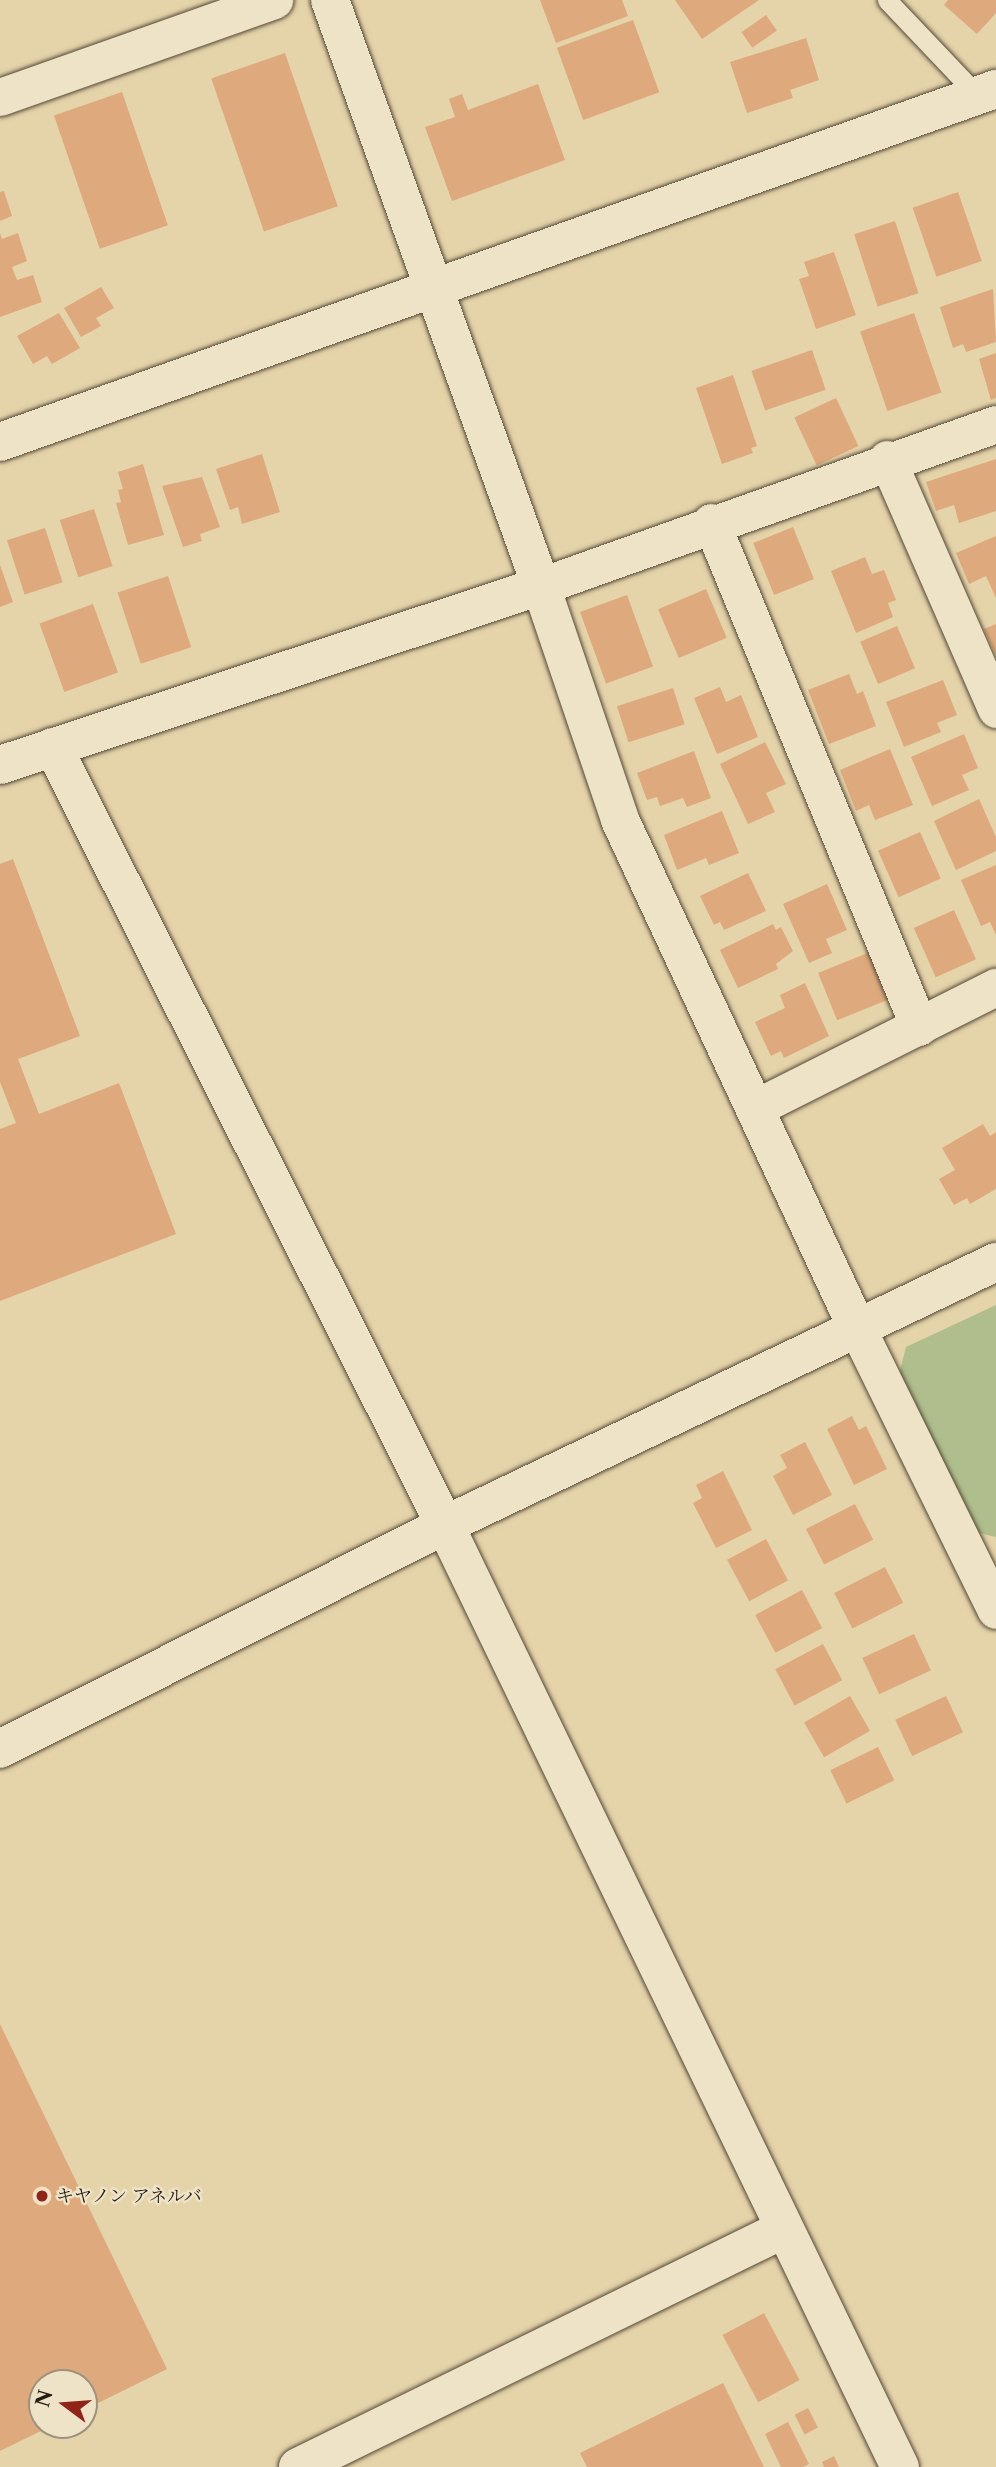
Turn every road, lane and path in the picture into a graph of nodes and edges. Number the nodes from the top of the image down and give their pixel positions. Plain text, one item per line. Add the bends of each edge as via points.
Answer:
1 (274, 0) edge
2 (330, 0) edge
3 (887, 0) edge
4 (987, 92) edge
5 (0, 97) edge
6 (434, 288) junction
7 (996, 424) edge
8 (0, 442) edge
9 (887, 459) junction
10 (711, 522) junction
11 (541, 586) junction
12 (996, 709) edge
13 (53, 747) junction
14 (0, 765) edge
15 (996, 987) edge
16 (919, 1027) junction
17 (755, 1108) junction
18 (996, 1262) edge
19 (858, 1329) junction
20 (444, 1525) junction
21 (986, 1567) edge
22 (996, 1610) edge
23 (0, 1749) edge
24 (784, 2229) junction
25 (298, 2467) edge
26 (900, 2467) edge

1 - 5 street
2 - 6 street
3 - 4 lane
4 - 6 street
6 - 8 street
6 - 11 street
7 - 9 street
9 - 10 street
9 - 12 street
10 - 11 street
10 - 16 street
11 - 13 street
11 - 17 street via 620,820
13 - 14 street
13 - 20 street
15 - 16 street
16 - 17 street
17 - 19 street
18 - 19 street
19 - 20 street
19 - 21 street
20 - 23 street
20 - 24 street
21 - 22 street
24 - 25 street
24 - 26 street

